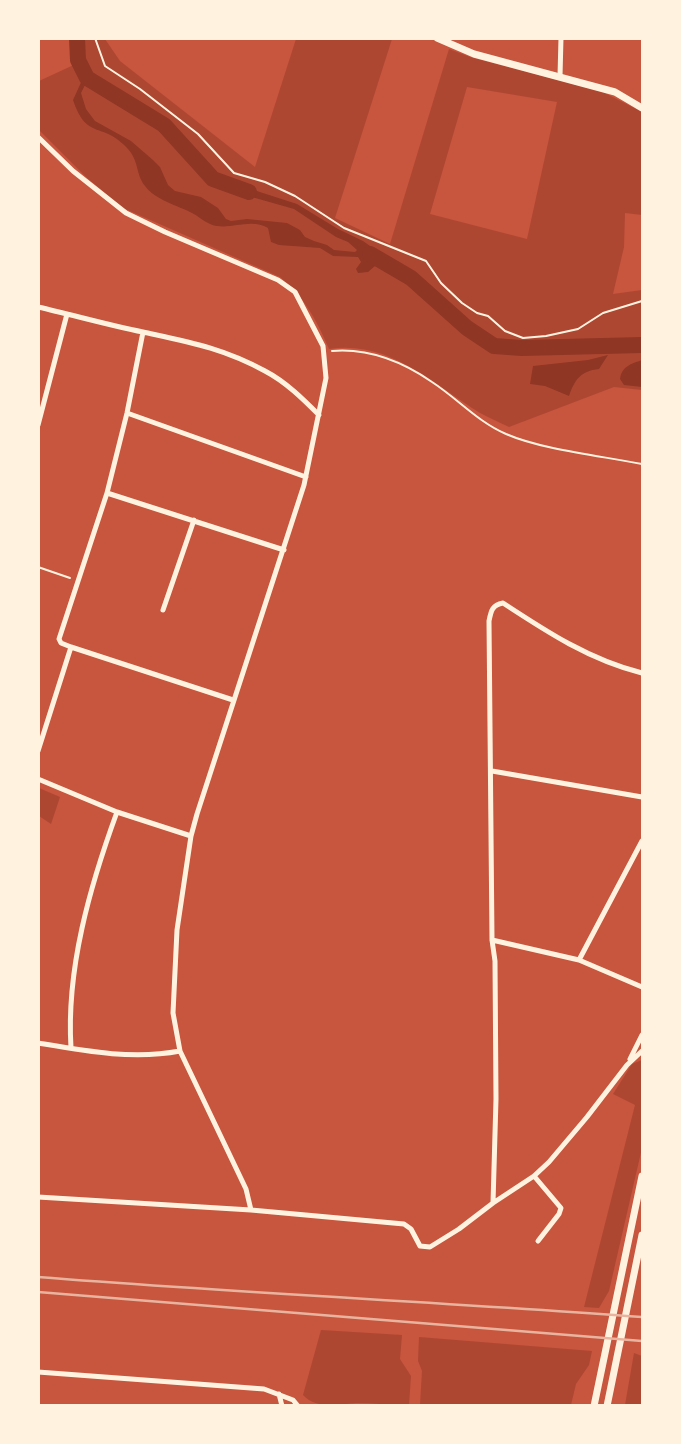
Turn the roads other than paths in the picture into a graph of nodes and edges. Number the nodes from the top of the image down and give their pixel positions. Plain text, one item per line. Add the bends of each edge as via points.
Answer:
1 (438, 38) edge
2 (561, 38) edge
3 (560, 76) junction
4 (642, 108) edge
5 (38, 137) edge
6 (38, 307) edge
7 (66, 314) junction
8 (143, 332) junction
9 (127, 414) junction
10 (319, 415) junction
11 (38, 425) edge
12 (306, 477) junction
13 (107, 493) junction
14 (194, 520) junction
15 (285, 550) junction
16 (163, 610) dead end
17 (71, 647) junction
18 (642, 673) edge
19 (233, 700) junction
20 (38, 751) edge
21 (492, 771) junction
22 (38, 779) edge
23 (642, 797) edge
24 (117, 812) junction
25 (191, 836) junction
26 (642, 841) edge
27 (492, 940) junction
28 (579, 960) junction
29 (642, 987) edge
30 (642, 1035) edge
31 (38, 1043) edge
32 (71, 1048) junction
33 (180, 1051) junction
34 (642, 1051) edge
35 (627, 1065) junction
36 (642, 1176) edge
37 (534, 1177) junction
38 (38, 1197) edge
39 (493, 1203) junction
40 (251, 1210) junction
41 (642, 1235) edge
42 (538, 1241) dead end
43 (38, 1372) edge
44 (279, 1394) junction
45 (282, 1405) edge
46 (298, 1405) edge
47 (594, 1405) edge
48 (607, 1405) edge

1 - 3 main road via 474,54
2 - 3 street
3 - 4 main road via 615,92
5 - 10 street via 126,213 278,280 295,292 324,351 326,378
6 - 7 street
7 - 8 street
7 - 11 street
8 - 9 street
8 - 10 street via 231,354 268,372
9 - 12 street
9 - 13 street
10 - 12 street
12 - 15 street
13 - 14 street
13 - 17 street via 59,639
14 - 15 street
14 - 16 street
15 - 19 street
17 - 19 street
17 - 20 street
18 - 21 street via 580,650 503,603 497,604 489,621
19 - 25 street
21 - 23 street
21 - 27 street
22 - 24 street
24 - 25 street
24 - 32 street via 80,940 69,1024
25 - 33 street via 177,930 173,1013
26 - 28 street
27 - 28 street
27 - 39 street
28 - 29 street
30 - 35 street
31 - 32 street
32 - 33 street via 111,1054
33 - 40 street via 246,1189
34 - 35 street
35 - 37 street
36 - 47 main road
37 - 39 street
37 - 42 street via 562,1208
38 - 40 street
39 - 40 street via 430,1247 417,1244 404,1224
41 - 48 main road
43 - 44 street via 264,1389
44 - 45 street
44 - 46 street

